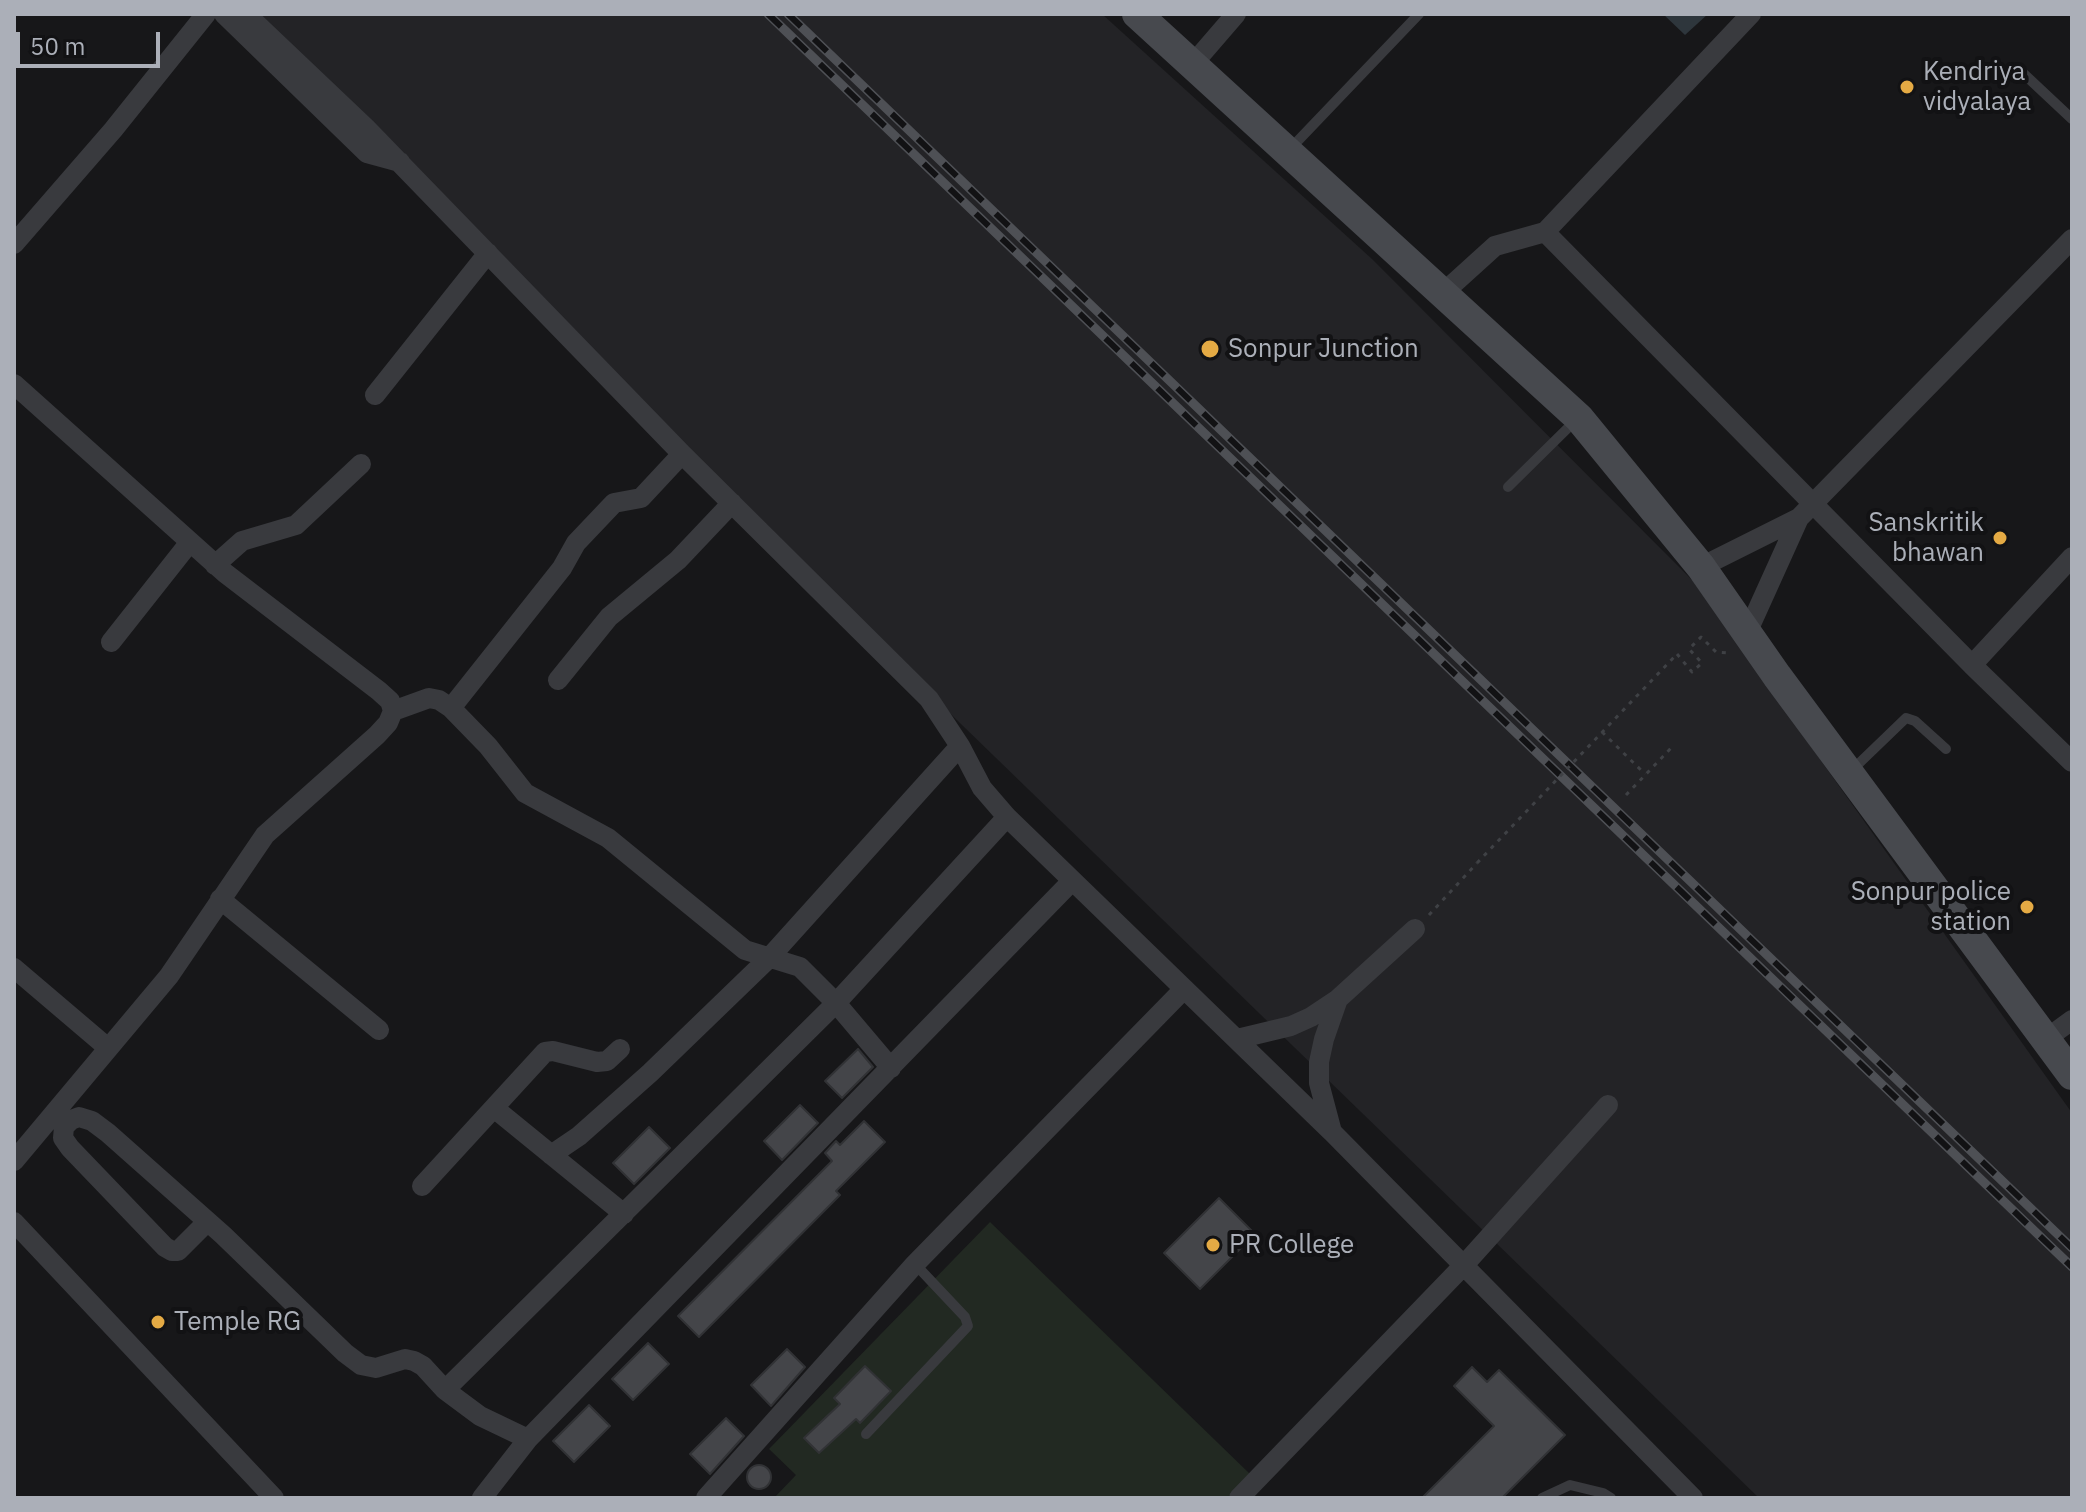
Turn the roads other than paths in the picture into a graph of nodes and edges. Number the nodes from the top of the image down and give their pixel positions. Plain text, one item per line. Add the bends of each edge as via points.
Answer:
1 (206, 14) edge
2 (224, 14) edge
3 (246, 14) edge
4 (1137, 14) edge
5 (1236, 14) edge
6 (1419, 14) edge
7 (1751, 14) edge
8 (1192, 65) junction
9 (2024, 74) dead end
10 (2072, 119) edge
11 (1287, 152) junction
12 (400, 162) junction
13 (1545, 232) junction
14 (2072, 239) edge
15 (14, 244) edge
16 (488, 253) junction
17 (1442, 294) junction
18 (14, 384) edge
19 (375, 395) dead end
20 (1579, 418) junction
21 (682, 454) junction
22 (361, 464) dead end
23 (1508, 487) dead end
24 (732, 503) junction
25 (1806, 511) junction
26 (190, 542) junction
27 (2072, 557) edge
28 (215, 565) junction
29 (1701, 567) junction
30 (1747, 633) junction
31 (111, 642) dead end
32 (1972, 665) junction
33 (558, 680) dead end
34 (451, 708) junction
35 (393, 711) junction
36 (960, 746) junction
37 (1946, 749) dead end
38 (2068, 751) edge
39 (1849, 773) junction
40 (1007, 817) junction
41 (1072, 881) junction
42 (220, 899) junction
43 (1415, 929) road end
44 (769, 958) junction
45 (14, 968) edge
46 (1184, 989) junction
47 (1338, 999) junction
48 (836, 1003) junction
49 (2072, 1020) edge
50 (379, 1030) dead end
51 (1237, 1039) junction
52 (2046, 1039) junction
53 (108, 1048) junction
54 (620, 1049) dead end
55 (891, 1068) junction
56 (2072, 1075) edge
57 (1608, 1105) dead end
58 (494, 1108) junction
59 (1332, 1132) junction
60 (551, 1155) junction
61 (14, 1161) edge
62 (422, 1186) dead end
63 (624, 1214) junction
64 (14, 1222) edge
65 (207, 1222) junction
66 (915, 1264) junction
67 (1464, 1265) junction
68 (445, 1390) junction
69 (866, 1434) dead end
70 (528, 1439) junction
71 (709, 1497) edge
72 (274, 1498) edge
73 (482, 1498) edge
74 (1239, 1498) edge
75 (1542, 1498) edge
76 (1611, 1498) edge
77 (1693, 1498) edge

1 - 15 street
2 - 12 street via 367,153
3 - 12 street
4 - 8 main road
5 - 8 street
6 - 11 lane
7 - 13 street
8 - 11 main road
9 - 10 lane
11 - 17 main road
12 - 16 street
13 - 17 street via 1495,246
13 - 25 street
14 - 25 street
16 - 19 street
16 - 21 street
17 - 20 main road
18 - 26 street
20 - 23 lane
20 - 29 main road
21 - 24 street
21 - 34 street via 641,498 614,503 571,549 562,568
22 - 28 street via 296,525 242,541
24 - 33 street via 678,560 609,617
24 - 36 street via 929,699
25 - 29 street
25 - 30 street
25 - 32 street
26 - 28 street
26 - 31 street
27 - 32 street
28 - 35 street via 379,691
29 - 30 main road
30 - 39 main road
32 - 38 street
34 - 35 street via 429,698
34 - 44 street via 525,793 608,838 731,940
35 - 42 street via 377,735 265,835
36 - 40 street via 982,788
36 - 44 street
37 - 39 lane via 1906,718
39 - 52 main road
40 - 41 street
40 - 48 street
41 - 46 street
41 - 55 street
42 - 50 street
42 - 53 street via 169,976
43 - 47 street
44 - 48 street via 800,967
44 - 60 street via 650,1073
45 - 53 street
46 - 51 street
46 - 66 street
47 - 51 street via 1291,1026
47 - 59 street via 1319,1062
48 - 55 street
48 - 63 street
49 - 52 street
51 - 59 street
52 - 56 main road
53 - 61 street
54 - 58 street via 607,1061 597,1062 545,1052
55 - 70 street
57 - 67 street
58 - 60 street
58 - 62 street
59 - 67 street
60 - 63 street
63 - 68 street
64 - 72 street
65 - 65 street via 92,1121 79,1117 64,1127 70,1148 165,1247 178,1251
65 - 68 street via 361,1365 376,1368 414,1361
66 - 69 lane via 968,1326
66 - 71 street
67 - 74 street
67 - 77 street
68 - 70 street via 480,1416
70 - 73 street
75 - 76 lane via 1570,1485

